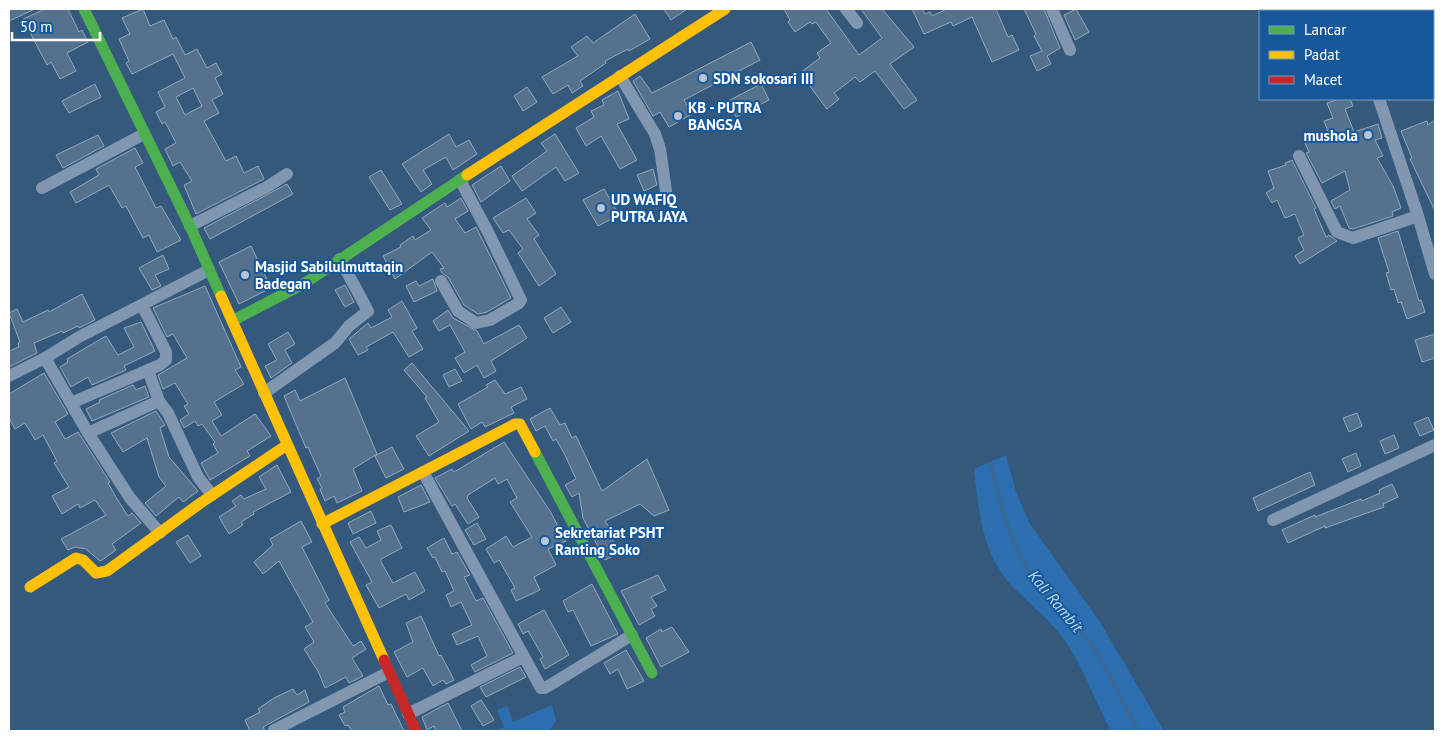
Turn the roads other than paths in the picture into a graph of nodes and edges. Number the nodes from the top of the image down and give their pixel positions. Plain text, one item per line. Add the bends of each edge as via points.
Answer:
1 (84, 9) edge
2 (725, 9) edge
3 (846, 9) edge
4 (1052, 9) edge
5 (856, 22) dead end
6 (1070, 50) dead end
7 (620, 76) junction
8 (1379, 100) edge
9 (144, 134) junction
10 (1298, 156) dead end
11 (286, 174) dead end
12 (460, 180) junction
13 (42, 188) dead end
14 (666, 191) dead end
15 (1418, 216) junction
16 (190, 226) junction
17 (340, 259) junction
18 (209, 270) junction
19 (1435, 274) edge
20 (441, 280) dead end
21 (142, 305) junction
22 (232, 321) junction
23 (45, 358) junction
24 (148, 370) junction
25 (9, 376) edge
26 (264, 393) junction
27 (159, 401) junction
28 (71, 403) junction
29 (88, 433) junction
30 (287, 445) junction
31 (1435, 445) edge
32 (423, 472) junction
33 (212, 495) junction
34 (1273, 520) dead end
35 (322, 524) junction
36 (160, 533) junction
37 (30, 588) dead end
38 (632, 635) junction
39 (523, 657) junction
40 (389, 672) junction
41 (652, 673) dead end
42 (408, 714) junction
43 (274, 730) edge
44 (416, 731) edge

1 - 9 street
2 - 7 street
3 - 5 street
4 - 6 street
7 - 12 street
7 - 14 street via 655,134
8 - 15 street
9 - 13 street
9 - 16 street
10 - 15 street via 1337,232 1342,235 1353,238
11 - 16 street
12 - 17 street
12 - 20 street via 521,300 490,320 476,323 458,311
15 - 19 street
16 - 18 street
17 - 22 street via 305,283
17 - 26 street via 368,311 335,343
18 - 21 street
18 - 22 street
21 - 23 street
21 - 24 street via 166,352 166,360
22 - 26 street
23 - 25 street
23 - 28 street
24 - 27 street
24 - 28 street
26 - 30 street
27 - 29 street
27 - 33 street via 198,476
28 - 29 street
29 - 36 street via 130,498
30 - 33 street
30 - 35 street
31 - 34 street
32 - 35 street
32 - 38 street via 520,424
32 - 39 street
33 - 36 street
35 - 40 street
36 - 37 street via 107,571 96,573 83,560 76,558
38 - 39 street via 545,688 538,686
38 - 41 street
39 - 42 street
40 - 42 street
40 - 43 street
42 - 44 street

